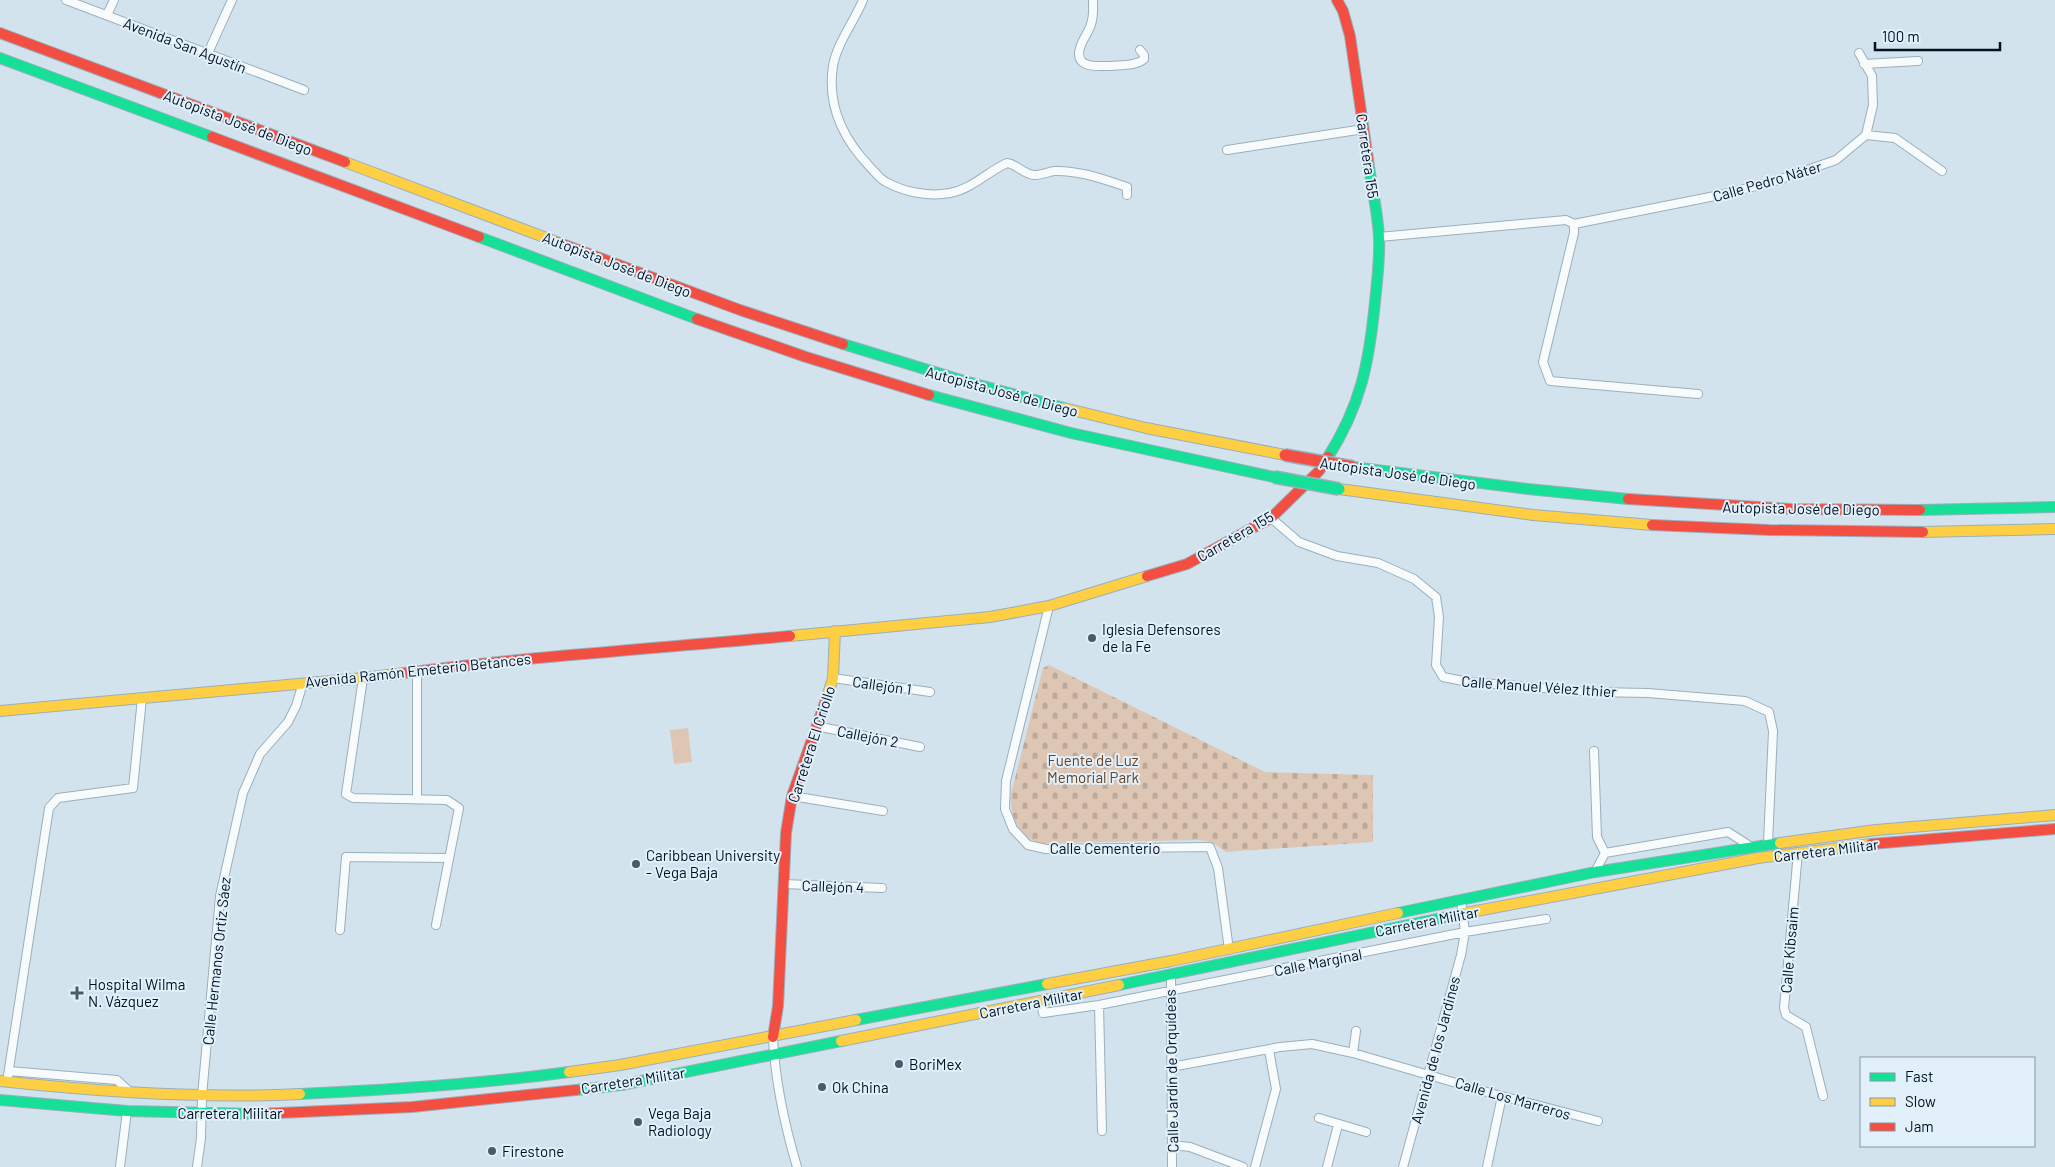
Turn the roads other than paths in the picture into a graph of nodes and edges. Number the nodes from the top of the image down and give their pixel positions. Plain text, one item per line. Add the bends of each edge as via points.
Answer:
1 (66, 0) edge
2 (114, 0) edge
3 (232, 0) edge
4 (863, 0) edge
5 (1093, 0) edge
6 (1337, 0) edge
7 (107, 15) junction
8 (0, 33) edge
9 (1140, 50) dead end
10 (1859, 53) dead end
11 (208, 54) junction
12 (0, 58) edge
13 (1918, 61) dead end
14 (1864, 64) junction
15 (304, 90) dead end
16 (1364, 129) junction
17 (1866, 135) junction
18 (1227, 150) dead end
19 (1942, 172) dead end
20 (1127, 195) dead end
21 (1574, 224) junction
22 (1379, 237) junction
23 (1698, 394) dead end
24 (2055, 506) edge
25 (1271, 518) junction
26 (2055, 530) edge
27 (1048, 606) junction
28 (835, 631) junction
29 (417, 671) junction
30 (363, 678) junction
31 (833, 678) junction
32 (303, 683) junction
33 (930, 692) dead end
34 (142, 698) junction
35 (0, 711) edge
36 (816, 726) junction
37 (920, 747) dead end
38 (1594, 751) dead end
39 (792, 796) junction
40 (417, 800) junction
41 (883, 811) dead end
42 (2055, 815) edge
43 (2055, 828) edge
44 (1768, 843) junction
45 (1750, 846) junction
46 (1798, 852) junction
47 (1605, 853) junction
48 (449, 858) junction
49 (1595, 872) junction
50 (784, 884) junction
51 (882, 888) dead end
52 (1461, 901) junction
53 (1463, 913) junction
54 (1546, 919) dead end
55 (436, 925) dead end
56 (340, 930) dead end
57 (1465, 932) junction
58 (1229, 950) junction
59 (1170, 975) junction
60 (1171, 992) junction
61 (1041, 1002) junction
62 (1099, 1005) junction
63 (1356, 1031) dead end
64 (773, 1037) junction
65 (1269, 1050) junction
66 (1353, 1053) junction
67 (774, 1054) junction
68 (1171, 1067) junction
69 (1428, 1074) junction
70 (5, 1078) edge
71 (202, 1096) junction
72 (1502, 1096) junction
73 (1822, 1096) dead end
74 (0, 1100) edge
75 (127, 1111) junction
76 (202, 1114) junction
77 (1319, 1118) dead end
78 (1598, 1121) dead end
79 (1338, 1125) junction
80 (1102, 1131) dead end
81 (1366, 1132) dead end
82 (1172, 1145) junction
83 (120, 1167) edge
84 (197, 1167) edge
85 (797, 1167) edge
86 (1172, 1167) edge
87 (1243, 1167) edge
88 (1254, 1167) edge
89 (1327, 1167) edge
90 (1403, 1167) edge
91 (1488, 1167) edge

1 - 7 street, Avenida San Agustín
2 - 7 street
3 - 11 street
4 - 20 street via 837,52 832,92 837,117 846,136 881,178 921,194 950,193 1012,163 1035,175 1070,172 1108,181 1128,187
5 - 9 street via 1092,22 1080,49 1082,62 1086,66 1141,62 1144,55
6 - 16 main road, Carretera 155 via 1350,36
7 - 11 street, Avenida San Agustín
8 - 24 main road, Autopista José de Diego, bridge via 740,310 850,347 1098,417 1353,467 1516,489 1689,504 1855,510
10 - 14 street
11 - 15 street, Avenida San Agustín
12 - 26 main road, Autopista José de Diego, bridge via 740,335 950,402 1086,438 1340,489 1515,513 1677,526 1878,533
13 - 14 street
14 - 17 street via 1872,76 1873,105
16 - 18 street
16 - 22 main road, Carretera 155
17 - 19 street via 1895,138
17 - 21 street, Calle Pedro Náter via 1836,160 1772,182
21 - 22 street, Calle Pedro Náter via 1566,220
21 - 23 street via 1543,362 1550,381
22 - 25 main road, Carretera 155 via 1370,351 1359,397 1349,421 1319,471
25 - 27 main road, Carretera 155 via 1187,564
25 - 44 street, Calle Manuel Vélez Ithier via 1299,542 1337,556 1378,564 1414,579 1436,597 1439,616 1436,665 1442,677 1594,692 1648,692 1745,701 1768,712 1773,731
27 - 28 main road, Carretera 155 via 990,616
27 - 58 street, Calle Cementerio via 1006,781 1005,809 1013,829 1028,845 1046,849 1210,848 1218,868
28 - 29 main road, Avenida Ramón Emeterio Betances via 502,660
28 - 31 main road, Carretera El Criollo
29 - 30 main road, Avenida Ramón Emeterio Betances
29 - 40 street
30 - 32 main road, Avenida Ramón Emeterio Betances
30 - 40 street via 346,794 353,798
31 - 33 street, Callejón 1
31 - 36 main road, Carretera El Criollo
32 - 34 main road, Avenida Ramón Emeterio Betances
32 - 71 street, Calle Hermanos Ortiz Sáez via 288,722 260,754 243,793 220,896
34 - 35 main road, Avenida Ramón Emeterio Betances
34 - 70 street via 133,788 58,798 49,808
36 - 37 street, Callejón 2
36 - 39 main road, Carretera El Criollo
38 - 47 street via 1597,837
39 - 41 street
39 - 50 main road, Carretera El Criollo via 786,833
40 - 48 street via 447,800 459,808
42 - 44 main road, Carretera Militar
43 - 46 main road, Carretera Militar
44 - 45 main road, Carretera Militar
45 - 47 street via 1728,832
45 - 49 main road, Carretera Militar
46 - 53 main road, Carretera Militar
46 - 73 street, Calle Kibsaim via 1784,1008 1786,1015 1806,1028
47 - 49 street
48 - 55 street
48 - 56 street via 346,857
49 - 52 main road, Carretera Militar
50 - 51 street, Callejón 4
50 - 64 main road, Carretera El Criollo via 778,1006
52 - 53 street, Avenida de los Jardines
52 - 58 main road, Carretera Militar
53 - 57 street, Avenida de los Jardines
53 - 59 main road, Carretera Militar
54 - 57 street, Calle Marginal
57 - 60 street, Calle Marginal
57 - 69 street, Avenida de los Jardines
58 - 64 main road, Carretera Militar
59 - 60 street, Calle Jardín de Orquídeas
59 - 61 main road, Carretera Militar
60 - 62 street, Calle Marginal
60 - 68 street, Calle Jardín de Orquídeas
61 - 62 street, Calle Marginal via 1043,1013
61 - 67 main road, Carretera Militar
62 - 80 street
63 - 66 street
64 - 67 street
64 - 71 main road, Carretera Militar via 620,1065 518,1079 410,1089
65 - 66 street, Calle Los Marreros via 1312,1044
65 - 68 street, Calle Los Marreros
65 - 88 street via 1276,1089
66 - 69 street, Calle Los Marreros
67 - 76 main road, Carretera Militar via 621,1085 412,1107
67 - 85 street via 781,1110
68 - 82 street, Calle Jardín de Orquídeas
69 - 72 street, Calle Los Marreros
69 - 90 street, Avenida de los Jardines
70 - 71 main road, Carretera Militar via 131,1093
71 - 76 street, Calle Hermanos Ortiz Sáez
72 - 78 street, Calle Los Marreros
72 - 91 street
74 - 75 main road, Carretera Militar
75 - 76 main road, Carretera Militar
75 - 83 street
76 - 84 street, Calle Hermanos Ortiz Sáez
77 - 79 street
79 - 81 street
79 - 89 street
82 - 86 street, Calle Jardín de Orquídeas
82 - 87 street via 1190,1147

